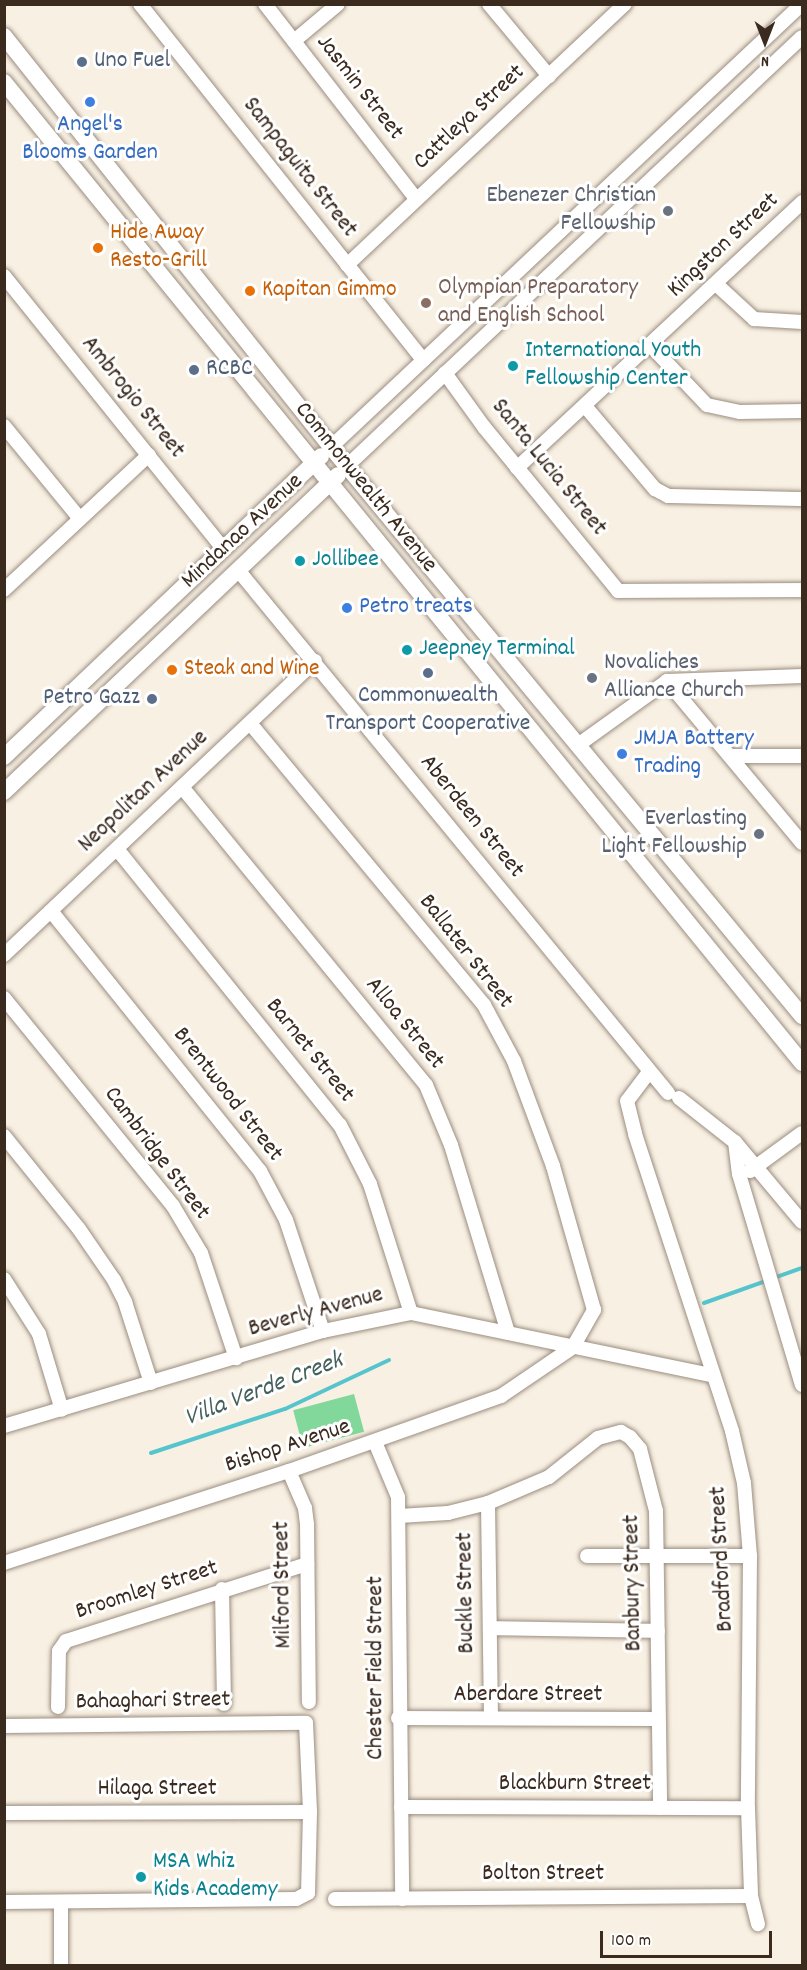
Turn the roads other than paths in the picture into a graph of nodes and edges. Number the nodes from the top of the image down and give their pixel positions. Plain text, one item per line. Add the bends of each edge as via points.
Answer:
1 (140, 4) edge
2 (265, 4) edge
3 (338, 4) edge
4 (489, 4) edge
5 (802, 4) edge
6 (617, 7) edge
7 (4, 36) edge
8 (802, 37) edge
9 (294, 41) junction
10 (549, 76) junction
11 (4, 82) edge
12 (416, 199) junction
13 (802, 202) edge
14 (347, 265) junction
15 (4, 276) edge
16 (716, 284) junction
17 (802, 322) edge
18 (650, 345) junction
19 (423, 360) junction
20 (445, 373) junction
21 (585, 406) junction
22 (802, 411) edge
23 (4, 426) edge
24 (331, 447) junction
25 (149, 455) junction
26 (314, 462) junction
27 (347, 466) junction
28 (518, 468) junction
29 (330, 482) junction
30 (802, 499) edge
31 (80, 519) junction
32 (224, 550) junction
33 (4, 570) edge
34 (238, 570) junction
35 (9, 586) edge
36 (802, 590) edge
37 (315, 661) junction
38 (802, 676) edge
39 (667, 681) junction
40 (250, 723) junction
41 (578, 745) junction
42 (731, 756) junction
43 (802, 756) edge
44 (4, 757) edge
45 (182, 787) junction
46 (4, 792) edge
47 (802, 843) edge
48 (117, 849) junction
49 (51, 911) junction
50 (720, 917) junction
51 (698, 935) junction
52 (4, 955) edge
53 (4, 998) edge
54 (802, 1016) edge
55 (802, 1063) edge
56 (649, 1072) junction
57 (802, 1133) edge
58 (4, 1136) edge
59 (735, 1142) junction
60 (758, 1168) junction
61 (739, 1174) junction
62 (802, 1222) edge
63 (4, 1279) edge
64 (411, 1313) junction
65 (323, 1331) junction
66 (508, 1333) junction
67 (573, 1347) junction
68 (236, 1358) junction
69 (714, 1376) junction
70 (151, 1383) junction
71 (802, 1385) edge
72 (62, 1410) junction
73 (4, 1426) edge
74 (375, 1442) junction
75 (289, 1471) junction
76 (488, 1503) junction
77 (399, 1516) junction
78 (587, 1556) dead end
79 (657, 1556) junction
80 (750, 1556) junction
81 (4, 1563) edge
82 (307, 1564) junction
83 (222, 1589) junction
84 (490, 1628) junction
85 (658, 1631) junction
86 (309, 1702) dead end
87 (224, 1704) dead end
88 (58, 1707) dead end
89 (398, 1718) junction
90 (491, 1718) junction
91 (658, 1719) junction
92 (4, 1726) edge
93 (401, 1807) junction
94 (660, 1808) junction
95 (748, 1808) junction
96 (310, 1812) junction
97 (4, 1813) edge
98 (751, 1896) junction
99 (335, 1899) dead end
100 (402, 1899) junction
101 (4, 1902) edge
102 (61, 1902) junction
103 (758, 1924) dead end
104 (61, 1965) edge

1 - 14 street, Sampaguita Street
2 - 9 street, Jasmin Street
3 - 9 street
4 - 10 street
5 - 19 street, Mindanao Avenue
6 - 10 street, Cattleya Street
7 - 24 main road, Commonwealth Avenue
8 - 20 street, Mindanao Avenue
9 - 12 street, Jasmin Street
10 - 12 street, Cattleya Street
11 - 26 main road, Commonwealth Avenue
12 - 14 street, Cattleya Street
13 - 16 street, Kingston Street
14 - 19 street, Sampaguita Street
15 - 25 street, Ambrogio Street
16 - 17 street via 754,319
16 - 18 street, Kingston Street
18 - 21 street, Kingston Street
18 - 22 street via 707,405 740,412
19 - 24 street, Mindanao Avenue
20 - 27 street, Mindanao Avenue
20 - 28 street, Santa Lucia Street
21 - 28 street, Kingston Street
21 - 30 street via 655,489 668,496 682,500
23 - 31 street
24 - 26 main road, Mindanao Avenue
24 - 27 main road, Commonwealth Avenue
25 - 31 street
25 - 32 street, Ambrogio Street
26 - 29 main road, Commonwealth Avenue
26 - 32 main road, Mindanao Avenue
27 - 29 main road, Mindanao Avenue
27 - 41 main road, Commonwealth Avenue
28 - 36 street, Santa Lucia Street via 618,591
29 - 34 main road, Mindanao Avenue
29 - 51 main road, Commonwealth Avenue
31 - 35 street
32 - 34 main road
32 - 44 main road, Mindanao Avenue
33 - 35 street
34 - 37 street, Aberdeen Street
34 - 46 main road, Mindanao Avenue
37 - 40 street, Neopolitan Avenue
37 - 56 street, Aberdeen Street
38 - 39 street
39 - 41 street
39 - 42 street
40 - 45 street, Neopolitan Avenue
40 - 67 street, Ballater Street via 484,1005 514,1061 553,1166 592,1296 590,1322
41 - 50 main road, Commonwealth Avenue
42 - 43 street
42 - 47 street
45 - 48 street, Neopolitan Avenue
45 - 66 street, Alloa Street via 426,1085 451,1145
48 - 49 street, Neopolitan Avenue
48 - 64 street, Barnet Street via 340,1125 370,1184
49 - 52 street, Neopolitan Avenue
49 - 65 street, Brentwood Street via 260,1171 286,1220
50 - 51 main road
50 - 54 main road, Commonwealth Avenue
51 - 55 main road, Commonwealth Avenue
53 - 68 street, Cambridge Street via 173,1206 201,1253
56 - 59 street, Aberdeen Street via 673,1096
56 - 69 street, Bradford Street via 627,1101
57 - 60 street
58 - 70 street via 79,1229 114,1280
59 - 60 street, Aberdeen Street
59 - 61 street
60 - 61 street
60 - 62 street, Aberdeen Street
61 - 71 street
63 - 72 street via 39,1334
64 - 65 street, Beverly Avenue
64 - 66 street, Beverly Avenue
65 - 68 street, Beverly Avenue
66 - 67 street, Beverly Avenue
67 - 69 street, Beverly Avenue
67 - 74 street, Bishop Avenue via 510,1392
68 - 70 street, Beverly Avenue
69 - 80 street, Bradford Street via 744,1483
70 - 72 street, Beverly Avenue
72 - 73 street, Beverly Avenue
74 - 75 street, Bishop Avenue
74 - 77 street, Chester Field Street via 392,1476
75 - 81 street, Bishop Avenue
75 - 82 street, Milford Street via 305,1508
76 - 77 street, Banbury Street via 448,1514
76 - 79 street, Banbury Street via 549,1477 598,1438 621,1432 640,1449 656,1510
76 - 84 street, Buckle Street
77 - 89 street, Chester Field Street
78 - 79 street
79 - 80 street
79 - 85 street, Banbury Street
80 - 95 street, Bradford Street
82 - 83 street, Broomley Street
82 - 86 street, Milford Street
83 - 87 street
83 - 88 street, Broomley Street via 66,1641 59,1651
84 - 85 street
84 - 90 street, Buckle Street
85 - 91 street, Banbury Street
89 - 90 street, Aberdare Street
89 - 93 street, Chester Field Street
90 - 91 street, Aberdare Street
91 - 94 street, Banbury Street
92 - 96 street, Bahaghari Street via 302,1723 309,1726
93 - 94 street, Blackburn Street
93 - 100 street, Chester Field Street
94 - 95 street, Blackburn Street
95 - 98 street, Bradford Street
96 - 97 street, Hilaga Street
96 - 102 street via 308,1893 296,1899
98 - 100 street, Bolton Street
98 - 103 street, Bradford Street
99 - 100 street, Bolton Street
101 - 102 street
102 - 104 street

